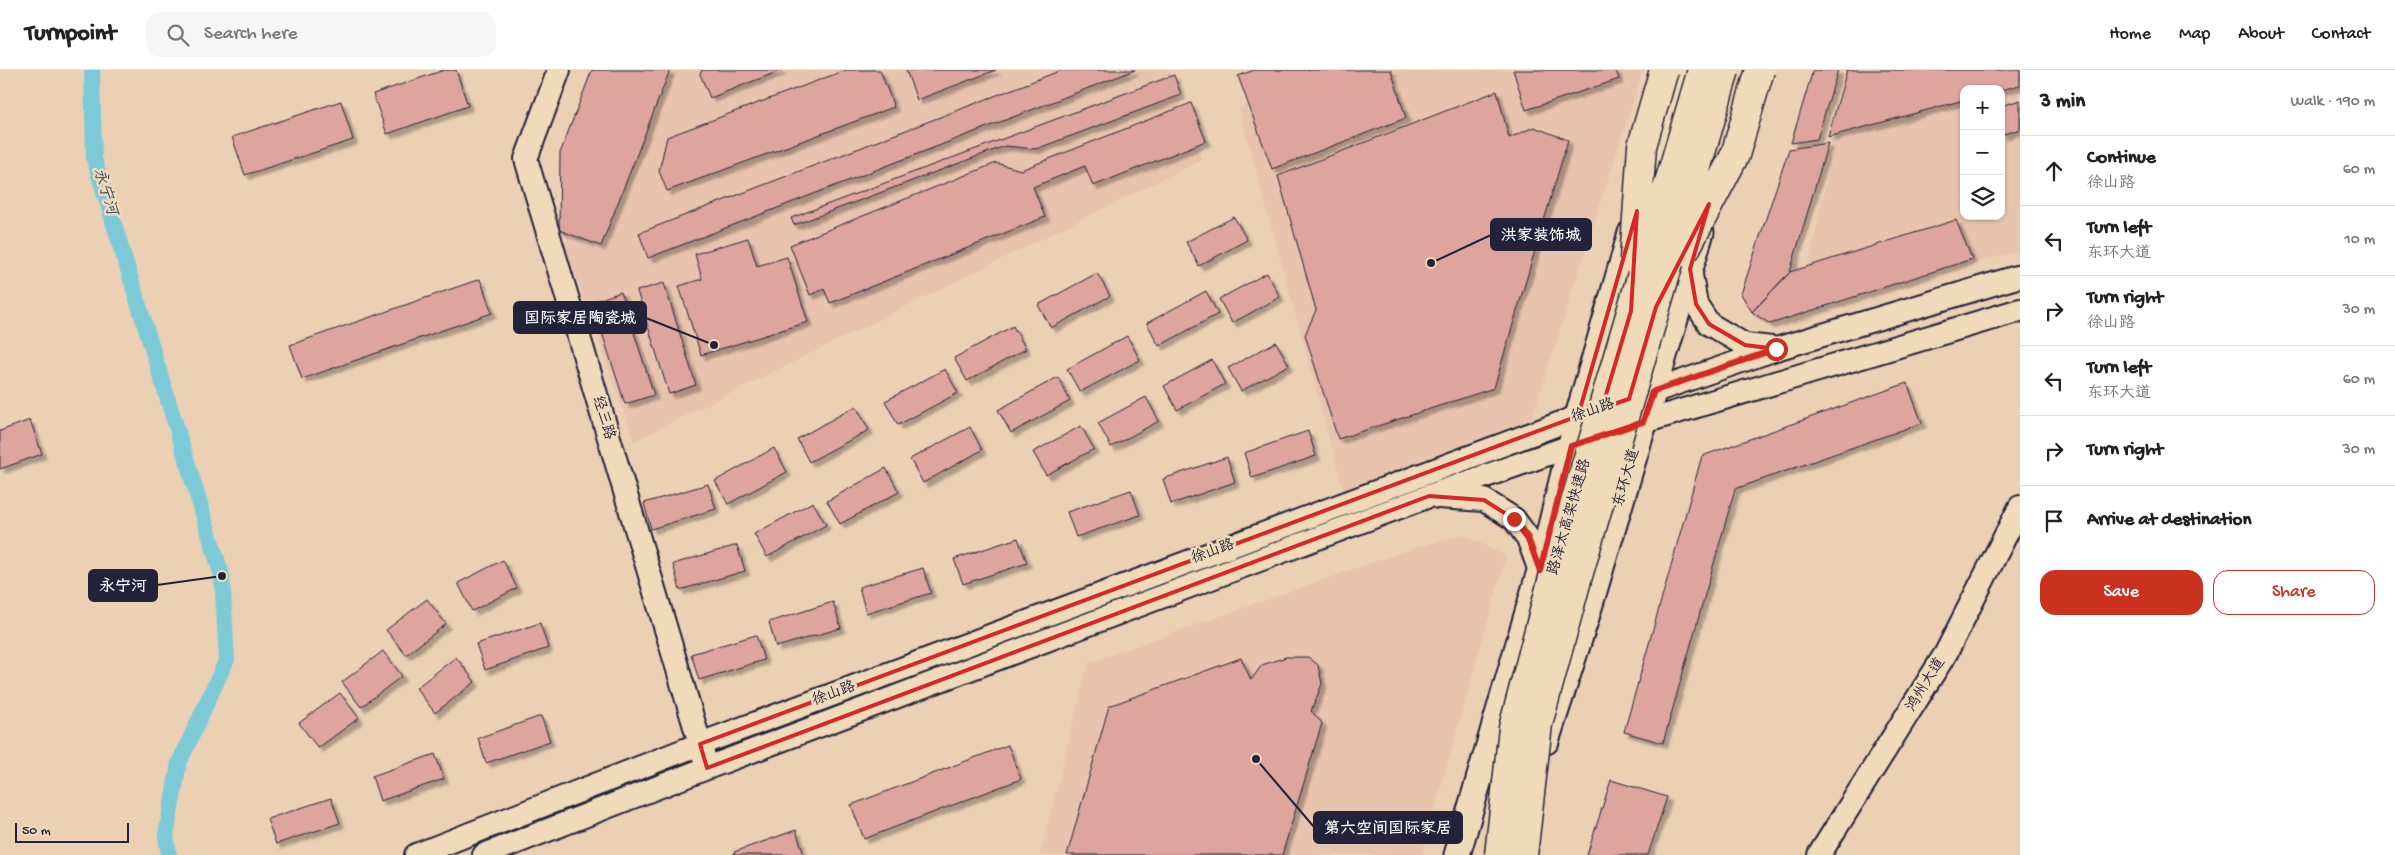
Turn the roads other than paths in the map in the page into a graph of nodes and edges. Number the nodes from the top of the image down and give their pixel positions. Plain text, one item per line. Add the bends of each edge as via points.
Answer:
1 (559, 70) edge
2 (1664, 70) edge
3 (1678, 70) edge
4 (1702, 70) edge
5 (1725, 70) edge
6 (1748, 70) edge
7 (1760, 70) edge
8 (1690, 270) junction
9 (2020, 276) edge
10 (1644, 309) junction
11 (2020, 310) edge
12 (1776, 349) junction
13 (1654, 391) junction
14 (1578, 416) junction
15 (1643, 422) junction
16 (1571, 446) junction
17 (1429, 496) junction
18 (2020, 507) edge
19 (1540, 571) junction
20 (700, 744) junction
21 (707, 768) junction
22 (416, 855) edge
23 (484, 855) edge
24 (1457, 855) edge
25 (1499, 855) edge
26 (1508, 855) edge
27 (1523, 855) edge
28 (1819, 855) edge

1 - 20 main road, 经三路 via 526,159
2 - 10 highway, bridge via 1642,146
3 - 14 main road
4 - 10 highway, 路泽太高架快速路, bridge
5 - 10 highway, 路泽太高架快速路, bridge
6 - 8 main road, 东环大道
7 - 10 highway, bridge via 1734,155
8 - 12 main road via 1696,304 1709,324 1744,346
8 - 13 main road, 东环大道
9 - 12 main road, 徐山路
10 - 25 highway, 路泽太高架快速路, bridge via 1555,570 1513,728
10 - 27 highway, 路泽太高架快速路, bridge via 1538,724
11 - 15 main road, 徐山路
12 - 13 main road, 徐山路
13 - 14 main road, 徐山路
13 - 15 main road, 东环大道
14 - 16 main road
14 - 20 main road, 徐山路
15 - 16 main road, 徐山路
15 - 26 main road, 东环大道 via 1585,621
16 - 17 main road, 徐山路
16 - 19 main road
17 - 19 main road via 1484,500 1514,519 1528,538
17 - 21 main road, 徐山路
18 - 28 main road, 鸿州大道 via 1946,653
19 - 24 main road
20 - 21 main road, 经三路
20 - 22 main road, 徐山路
21 - 23 main road, 徐山路

